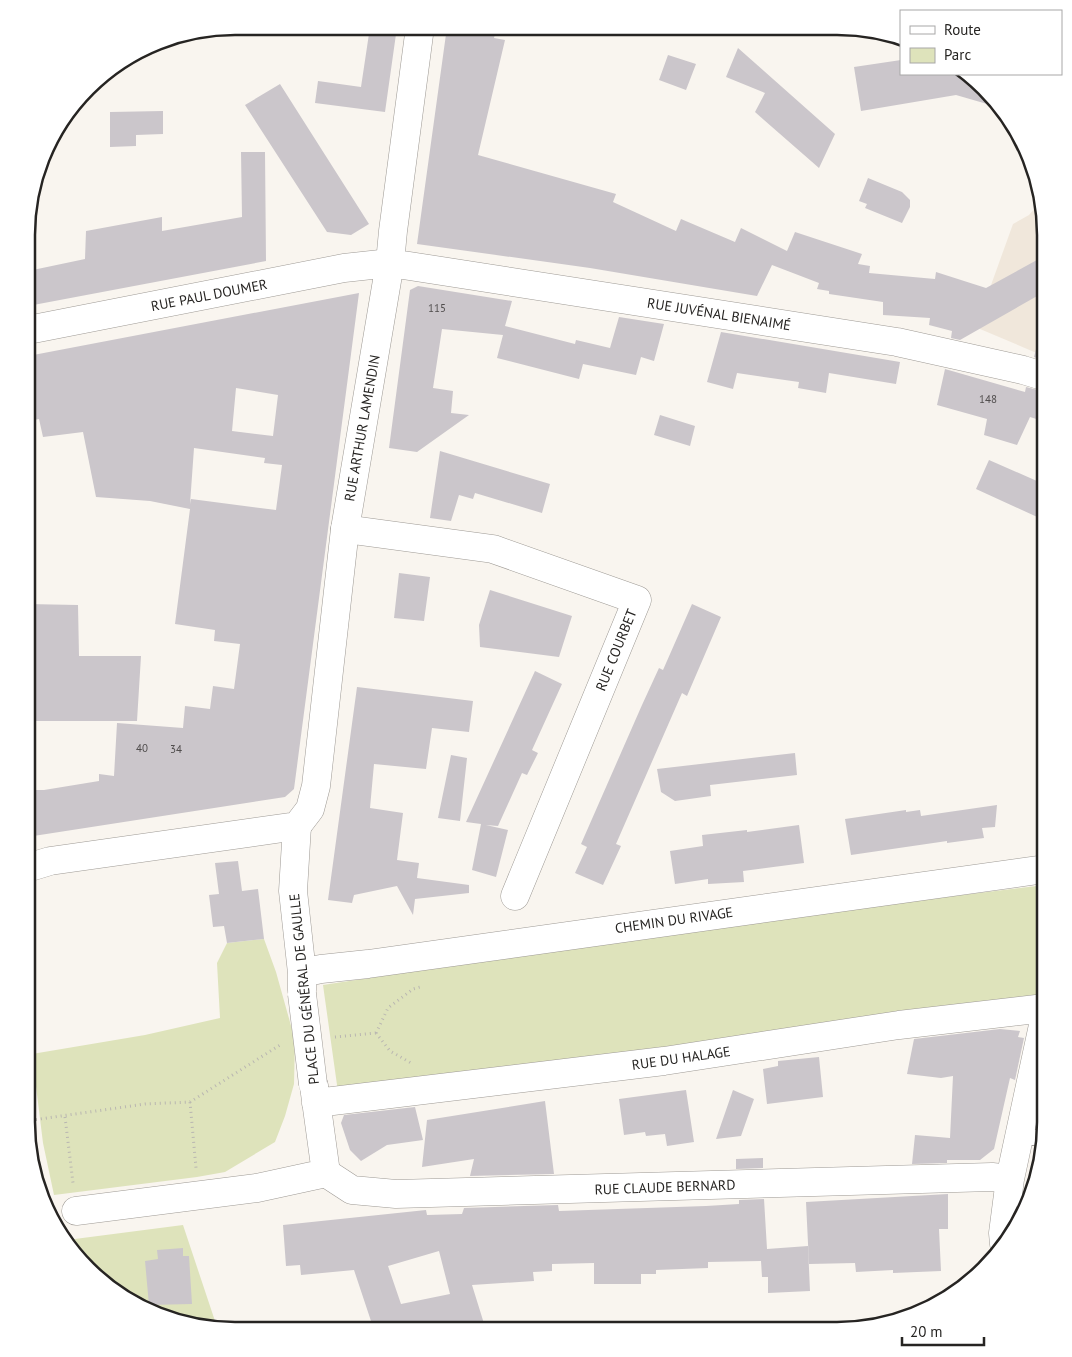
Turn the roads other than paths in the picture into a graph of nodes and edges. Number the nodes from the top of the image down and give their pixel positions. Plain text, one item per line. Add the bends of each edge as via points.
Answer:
1 (419, 35) edge
2 (390, 263) junction
3 (35, 329) edge
4 (1037, 374) edge
5 (345, 529) junction
6 (297, 826) junction
7 (35, 866) edge
8 (1037, 870) edge
9 (515, 896) dead end
10 (302, 984) junction
11 (1037, 1009) edge
12 (1037, 1052) edge
13 (314, 1094) junction
14 (1037, 1137) edge
15 (1018, 1138) junction
16 (326, 1173) junction
17 (1010, 1179) junction
18 (76, 1211) road end
19 (1003, 1233) edge

1 - 2 street, RUE ARTHUR LAMENDIN
2 - 3 street, RUE PAUL DOUMER via 344,268
2 - 4 street, RUE JUVÉNAL BIENAIMÉ via 897,342
2 - 5 street, RUE ARTHUR LAMENDIN
5 - 6 street, RUE ARTHUR LAMENDIN via 316,786 310,809
5 - 9 street, RUE COURBET via 493,549 636,600
6 - 7 street
6 - 10 street, PLACE DU GÉNÉRAL DE GAULLE via 293,890
8 - 10 street, CHEMIN DU RIVAGE via 321,969
10 - 13 street, PLACE DU GÉNÉRAL DE GAULLE, bridge
11 - 13 street, RUE DU HALAGE via 899,1025 664,1061
12 - 15 street
13 - 16 street, PLACE DU GÉNÉRAL DE GAULLE
14 - 15 lane
15 - 17 street
16 - 17 street, RUE CLAUDE BERNARD via 352,1190 396,1194
16 - 18 street via 257,1188
17 - 19 street

